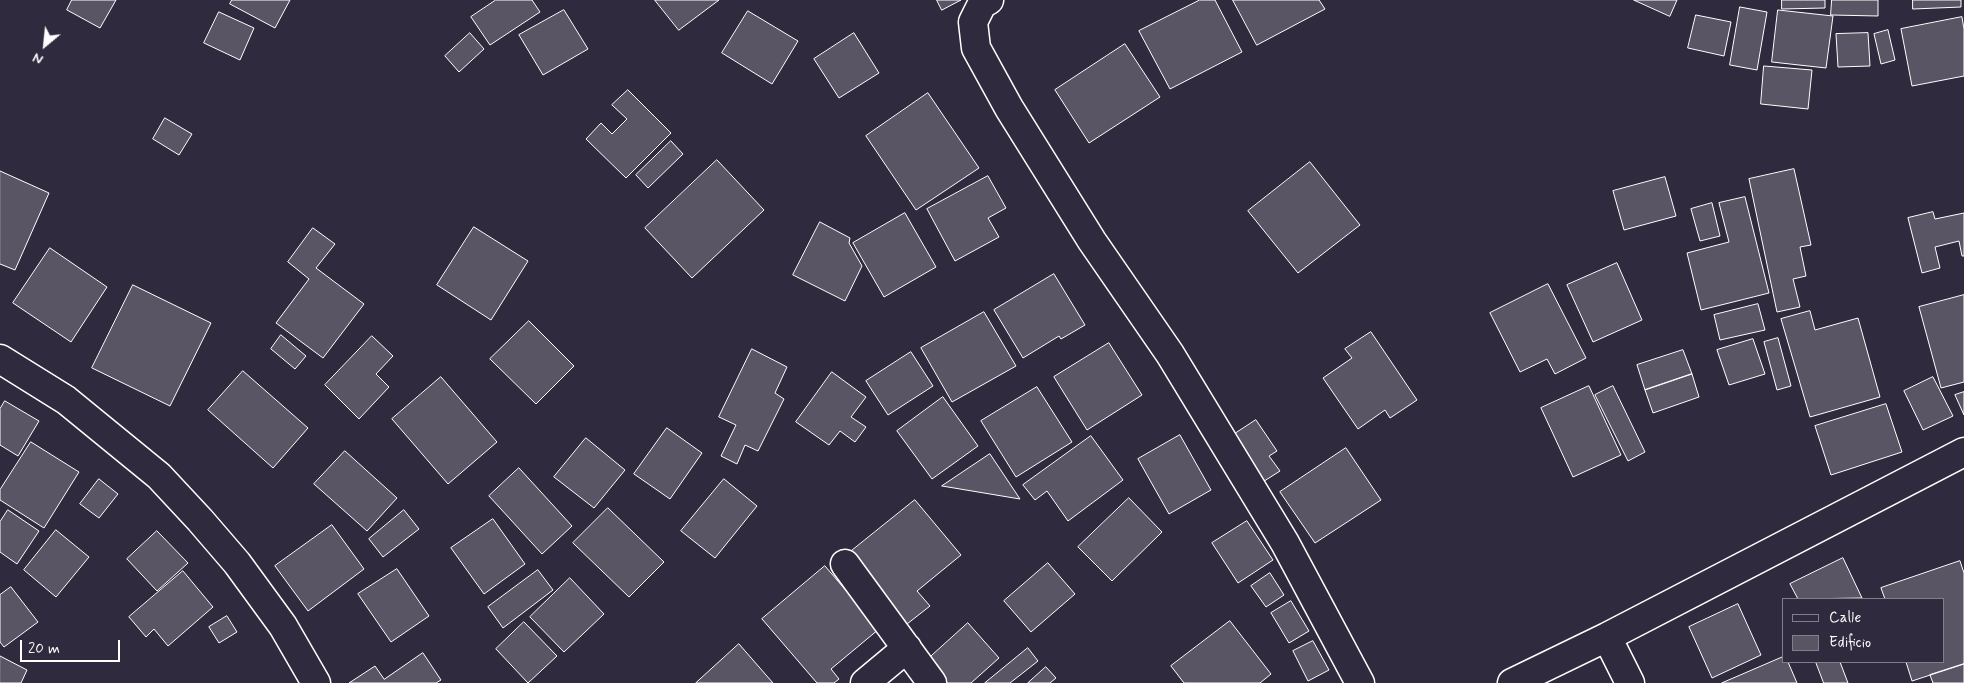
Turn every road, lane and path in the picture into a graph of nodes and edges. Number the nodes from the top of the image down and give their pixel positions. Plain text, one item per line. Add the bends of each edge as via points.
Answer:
1 (989, 0) edge
2 (0, 358) edge
3 (1964, 452) edge
4 (845, 564) dead end
5 (1607, 637) junction
6 (907, 648) junction
7 (316, 683) edge
8 (866, 683) edge
9 (932, 683) edge
10 (1360, 683) edge
11 (1512, 683) edge
12 (1630, 683) edge

1 - 10 street via 982,4 973,22 976,48 1009,108 1092,241 1170,354 1285,543
2 - 7 street via 66,400 159,476 237,563 283,626
3 - 5 street
4 - 6 street
5 - 11 street
5 - 12 street
6 - 8 street
6 - 9 street

